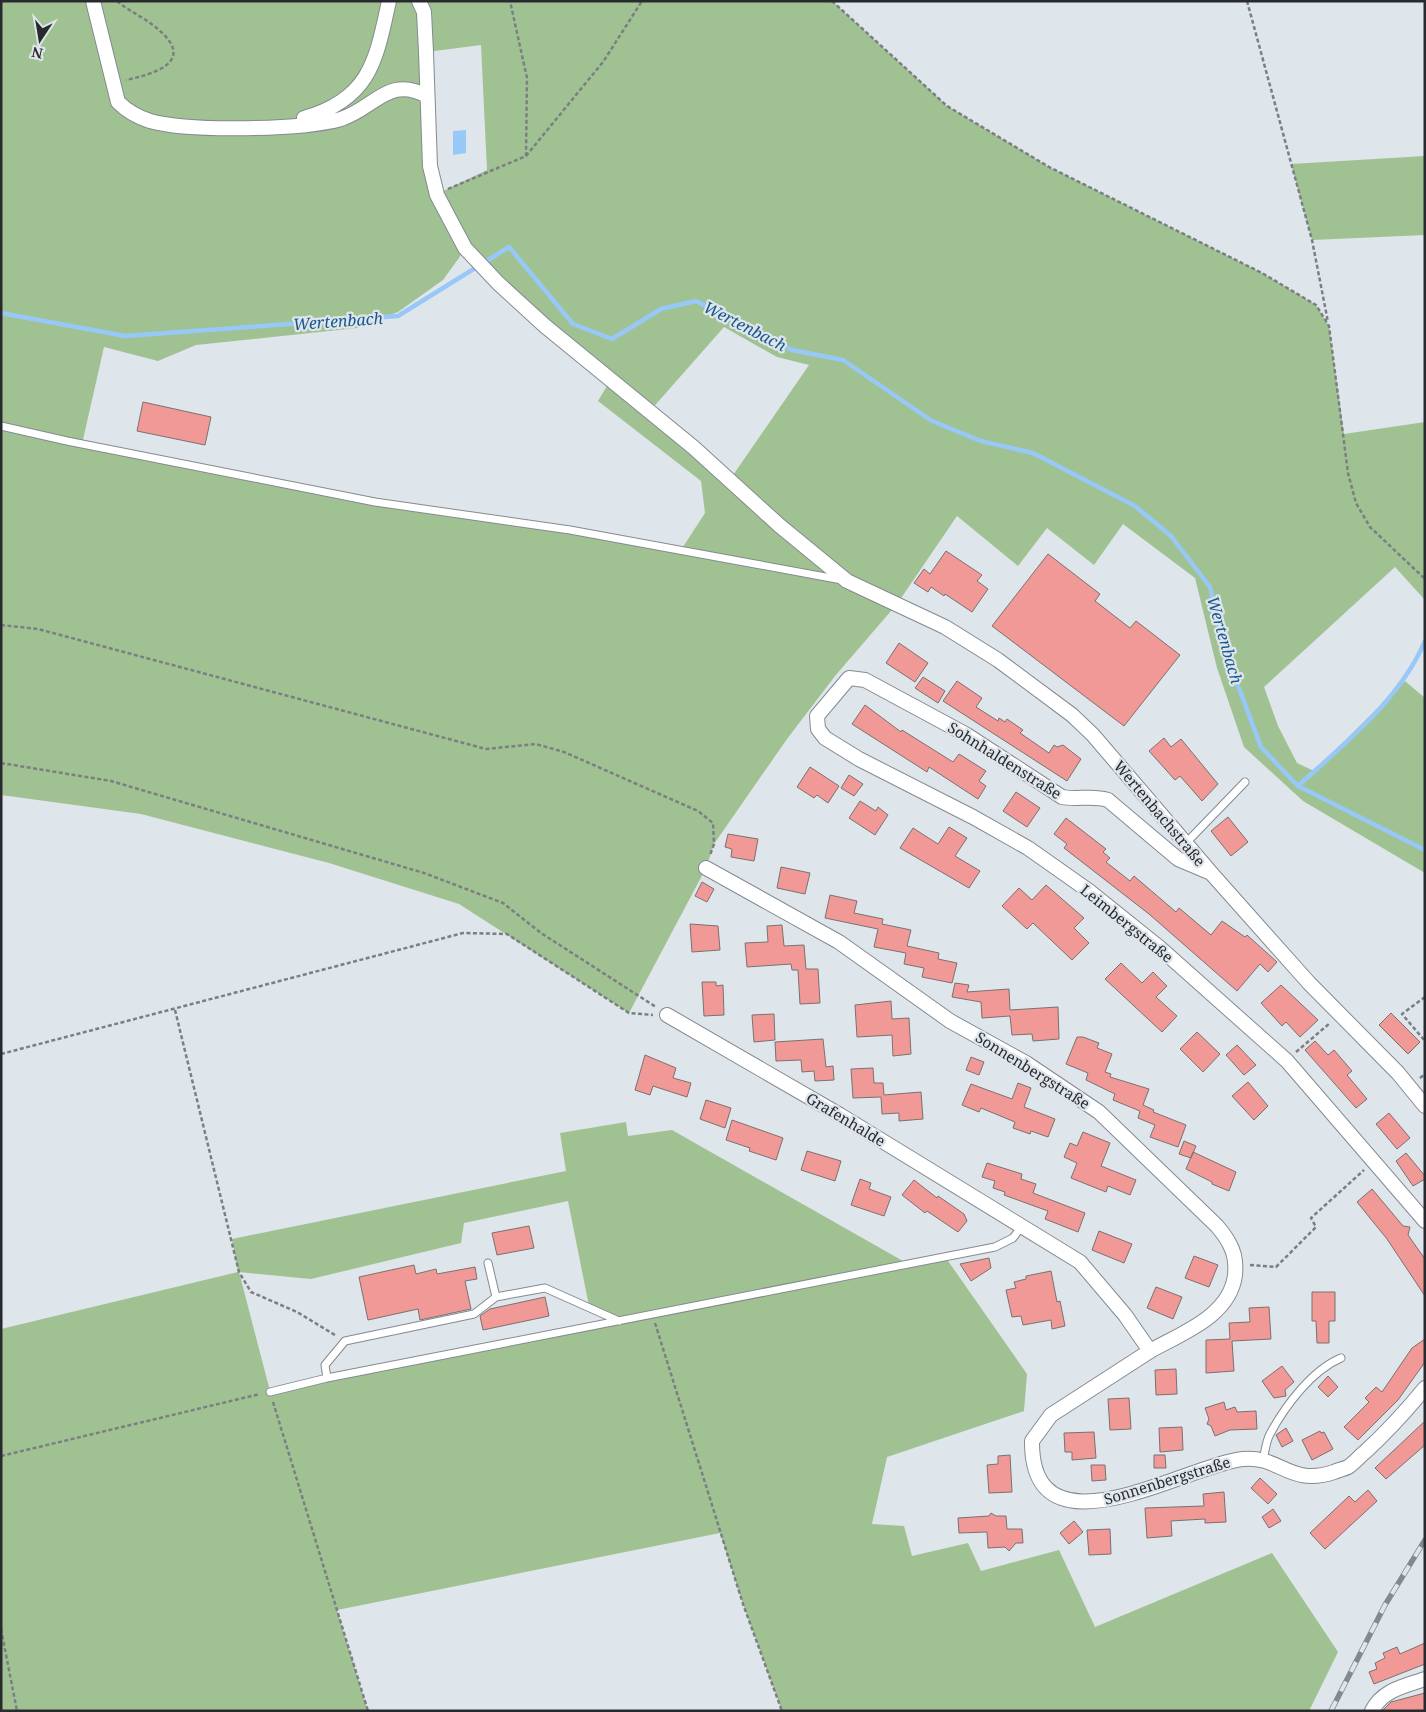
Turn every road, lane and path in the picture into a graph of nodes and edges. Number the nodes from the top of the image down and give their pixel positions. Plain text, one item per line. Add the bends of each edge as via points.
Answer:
1 (93, 1) edge
2 (117, 1) edge
3 (389, 1) edge
4 (418, 1) edge
5 (510, 1) edge
6 (642, 1) edge
7 (832, 1) edge
8 (1247, 1) edge
9 (113, 83) junction
10 (427, 96) junction
11 (277, 126) junction
12 (526, 156) junction
13 (437, 194) junction
14 (1329, 326) junction
15 (1, 426) edge
16 (1425, 579) edge
17 (847, 581) junction
18 (1, 625) edge
19 (845, 682) joint
20 (1, 763) edge
21 (1244, 782) dead end
22 (1186, 843) junction
23 (706, 868) joint
24 (1212, 874) junction
25 (1425, 997) edge
26 (175, 1010) junction
27 (1340, 1013) junction
28 (668, 1015) junction
29 (1425, 1041) edge
30 (1, 1054) edge
31 (1287, 1061) junction
32 (1425, 1106) edge
33 (1374, 1161) junction
34 (1425, 1221) edge
35 (1022, 1226) junction
36 (488, 1264) dead end
37 (1236, 1264) junction
38 (496, 1297) junction
39 (652, 1314) junction
40 (619, 1321) junction
41 (345, 1341) junction
42 (1150, 1351) junction
43 (1341, 1358) dead end
44 (327, 1378) junction
45 (1425, 1388) edge
46 (270, 1392) junction
47 (1, 1456) edge
48 (1263, 1460) junction
49 (1, 1629) edge
50 (1425, 1679) edge
51 (17, 1711) edge
52 (368, 1711) edge
53 (782, 1711) edge
54 (1372, 1711) edge

1 - 9 street
2 - 9 path via 159,29 173,45 174,56 160,71
3 - 11 street via 379,49 367,75 350,96 332,108
4 - 10 street, Wertenbachstraße via 424,12
5 - 12 path via 527,78
6 - 12 path via 603,62
7 - 14 path via 947,106 1049,167 1262,273 1316,305
8 - 14 path via 1312,240
9 - 11 street via 118,102 128,112 151,121 212,127
10 - 11 street via 401,88 383,94 341,119
10 - 13 street, Wertenbachstraße via 430,166
12 - 13 path
13 - 17 street, Wertenbachstraße via 466,248 498,283
14 - 16 path via 1348,473 1356,503 1370,527
15 - 17 lane via 375,502 570,530
17 - 22 street, Wertenbachstraße via 945,628 1048,696 1093,735
18 - 23 path via 38,630 486,749 536,744 564,752 698,811 713,823 714,844
19 - 24 street, Sohnhaldenstraße via 849,678 865,680 967,735 1062,797 1108,800 1178,858
19 - 31 street, Leimbergstraße via 817,716 818,729 826,738 859,759 1036,853 1160,948
20 - 28 path via 111,781 433,876 503,903 541,933
21 - 22 lane
22 - 24 street, Wertenbachstraße
23 - 37 street, Sonnenbergstraße via 839,942 950,1021 1026,1062 1099,1112 1217,1226 1231,1246
24 - 27 street, Wertenbachstraße
25 - 29 path via 1402,1014
26 - 28 path via 463,932 507,934 628,1014
26 - 30 path
26 - 41 path via 239,1272 250,1292 297,1312
27 - 31 path
27 - 32 street, Wertenbachstraße
28 - 35 street, Grafenhalde
31 - 33 street, Leimbergstraße
33 - 34 street, Leimbergstraße
33 - 37 path via 1311,1218 1316,1227 1276,1267
35 - 39 lane via 1013,1238 995,1247
35 - 42 street via 1080,1262 1125,1315
36 - 38 lane
37 - 42 street, Sonnenbergstraße via 1234,1282 1220,1308
38 - 40 lane via 545,1288
38 - 41 lane via 474,1314
39 - 40 lane
39 - 53 path via 743,1604
40 - 44 lane
41 - 44 lane via 325,1365
42 - 48 street, Sonnenbergstraße via 1051,1415 1032,1441 1034,1471 1039,1482 1063,1499 1097,1501 1152,1488 1227,1461
43 - 48 lane via 1326,1364 1300,1391 1270,1435
44 - 46 lane
45 - 48 street, Sonnenbergstraße via 1394,1424 1348,1467 1309,1478
46 - 47 path
46 - 52 path
49 - 51 path
50 - 54 street via 1384,1694

